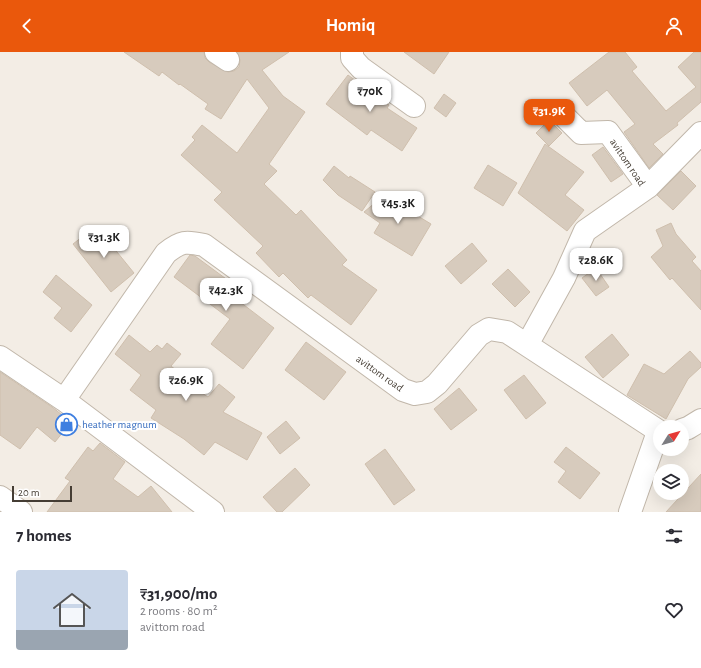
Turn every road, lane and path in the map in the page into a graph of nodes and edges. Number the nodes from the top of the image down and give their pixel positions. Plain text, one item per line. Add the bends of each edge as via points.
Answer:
1 (352, 52) edge
2 (414, 106) dead end
3 (559, 111) dead end
4 (701, 134) edge
5 (648, 187) junction
6 (527, 345) junction
7 (0, 357) edge
8 (64, 400) junction
9 (701, 420) edge
10 (689, 427) edge
11 (653, 428) edge
12 (653, 449) edge
13 (0, 497) edge
14 (21, 512) edge
15 (213, 512) edge
16 (630, 512) edge

1 - 2 street via 352,58 361,68
3 - 5 street, avittom road via 581,133 608,132
4 - 5 street
5 - 6 street, avittom road via 586,231 564,278
6 - 8 street, avittom road via 507,332 489,329 479,335 437,384 427,392 415,394 403,390 204,245 189,242 177,244 166,252
6 - 11 street
7 - 8 street
8 - 15 street
9 - 10 street
12 - 16 street
13 - 14 street

